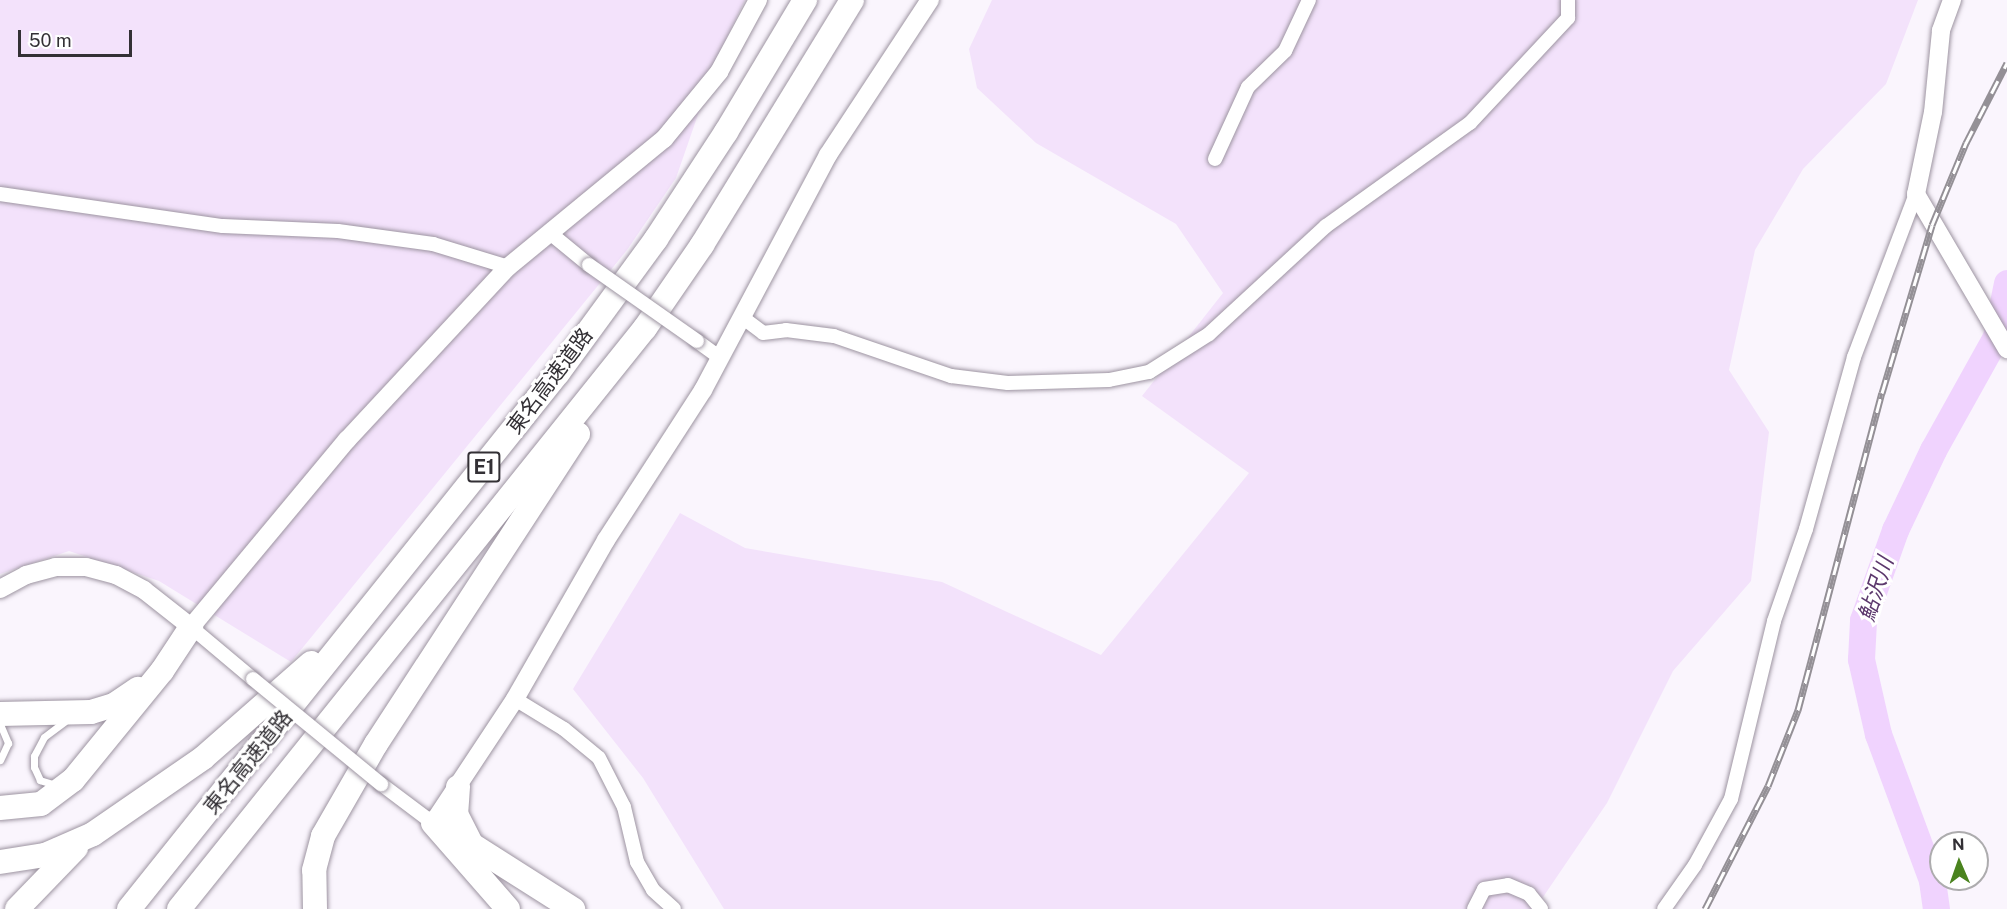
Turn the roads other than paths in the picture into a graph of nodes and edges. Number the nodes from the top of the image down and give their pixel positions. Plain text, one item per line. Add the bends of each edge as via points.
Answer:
1 (758, 0) edge
2 (805, 0) edge
3 (852, 0) edge
4 (930, 0) edge
5 (1309, 0) edge
6 (1568, 0) edge
7 (1952, 0) edge
8 (1215, 159) dead end
9 (0, 194) edge
10 (1916, 194) junction
11 (550, 233) junction
12 (508, 267) junction
13 (742, 317) junction
14 (645, 328) junction
15 (2007, 349) edge
16 (720, 358) junction
17 (423, 545) junction
18 (0, 589) edge
19 (191, 627) junction
20 (515, 699) junction
21 (78, 713) junction
22 (0, 714) edge
23 (0, 724) edge
24 (0, 760) edge
25 (73, 780) junction
26 (458, 787) junction
27 (0, 808) edge
28 (433, 823) junction
29 (93, 834) junction
30 (0, 862) edge
31 (17, 909) edge
32 (129, 909) edge
33 (178, 909) edge
34 (315, 909) edge
35 (508, 909) edge
36 (573, 909) edge
37 (674, 909) edge
38 (1474, 909) edge
39 (1541, 909) edge
40 (1664, 909) edge

1 - 11 street via 719,72 663,139
2 - 17 highway, 東名高速道路 / E1 via 726,132 656,238 558,373
3 - 14 highway, 東名高速道路 / E1 via 702,245
4 - 13 street via 828,155
5 - 8 street via 1285,51 1248,87
6 - 13 street via 1568,18 1470,123 1326,226 1271,281 1209,334 1149,372 1109,380 1008,383 951,375 834,336 786,330 763,333
7 - 10 street via 1941,31 1933,112
9 - 12 street via 223,226 338,231 433,244
10 - 15 street
10 - 40 street via 1854,357 1806,530 1774,621 1731,799 1695,865
11 - 12 street
11 - 16 street, bridge
12 - 19 street via 347,440
13 - 16 street
14 - 33 highway, 東名高速道路 / E1
14 - 34 highway via 376,744 323,836 314,870
16 - 20 street via 606,540
17 - 29 highway via 297,677 242,727
17 - 32 highway, 東名高速道路 / E1
18 - 19 street via 26,575 55,567 86,567 116,575 144,590
19 - 21 highway via 137,691 114,705
19 - 25 highway via 162,671
19 - 28 street, bridge
20 - 26 street
20 - 37 street via 564,729 599,758 624,807 637,862 653,890
21 - 22 highway
21 - 25 lane via 52,729 34,756 36,774 47,784
23 - 24 lane via 8,743
25 - 27 highway via 41,804
26 - 28 street
26 - 36 highway via 456,814 472,844
28 - 35 highway
29 - 30 highway via 45,855
29 - 31 highway
38 - 39 street via 1484,889 1508,885 1529,894

